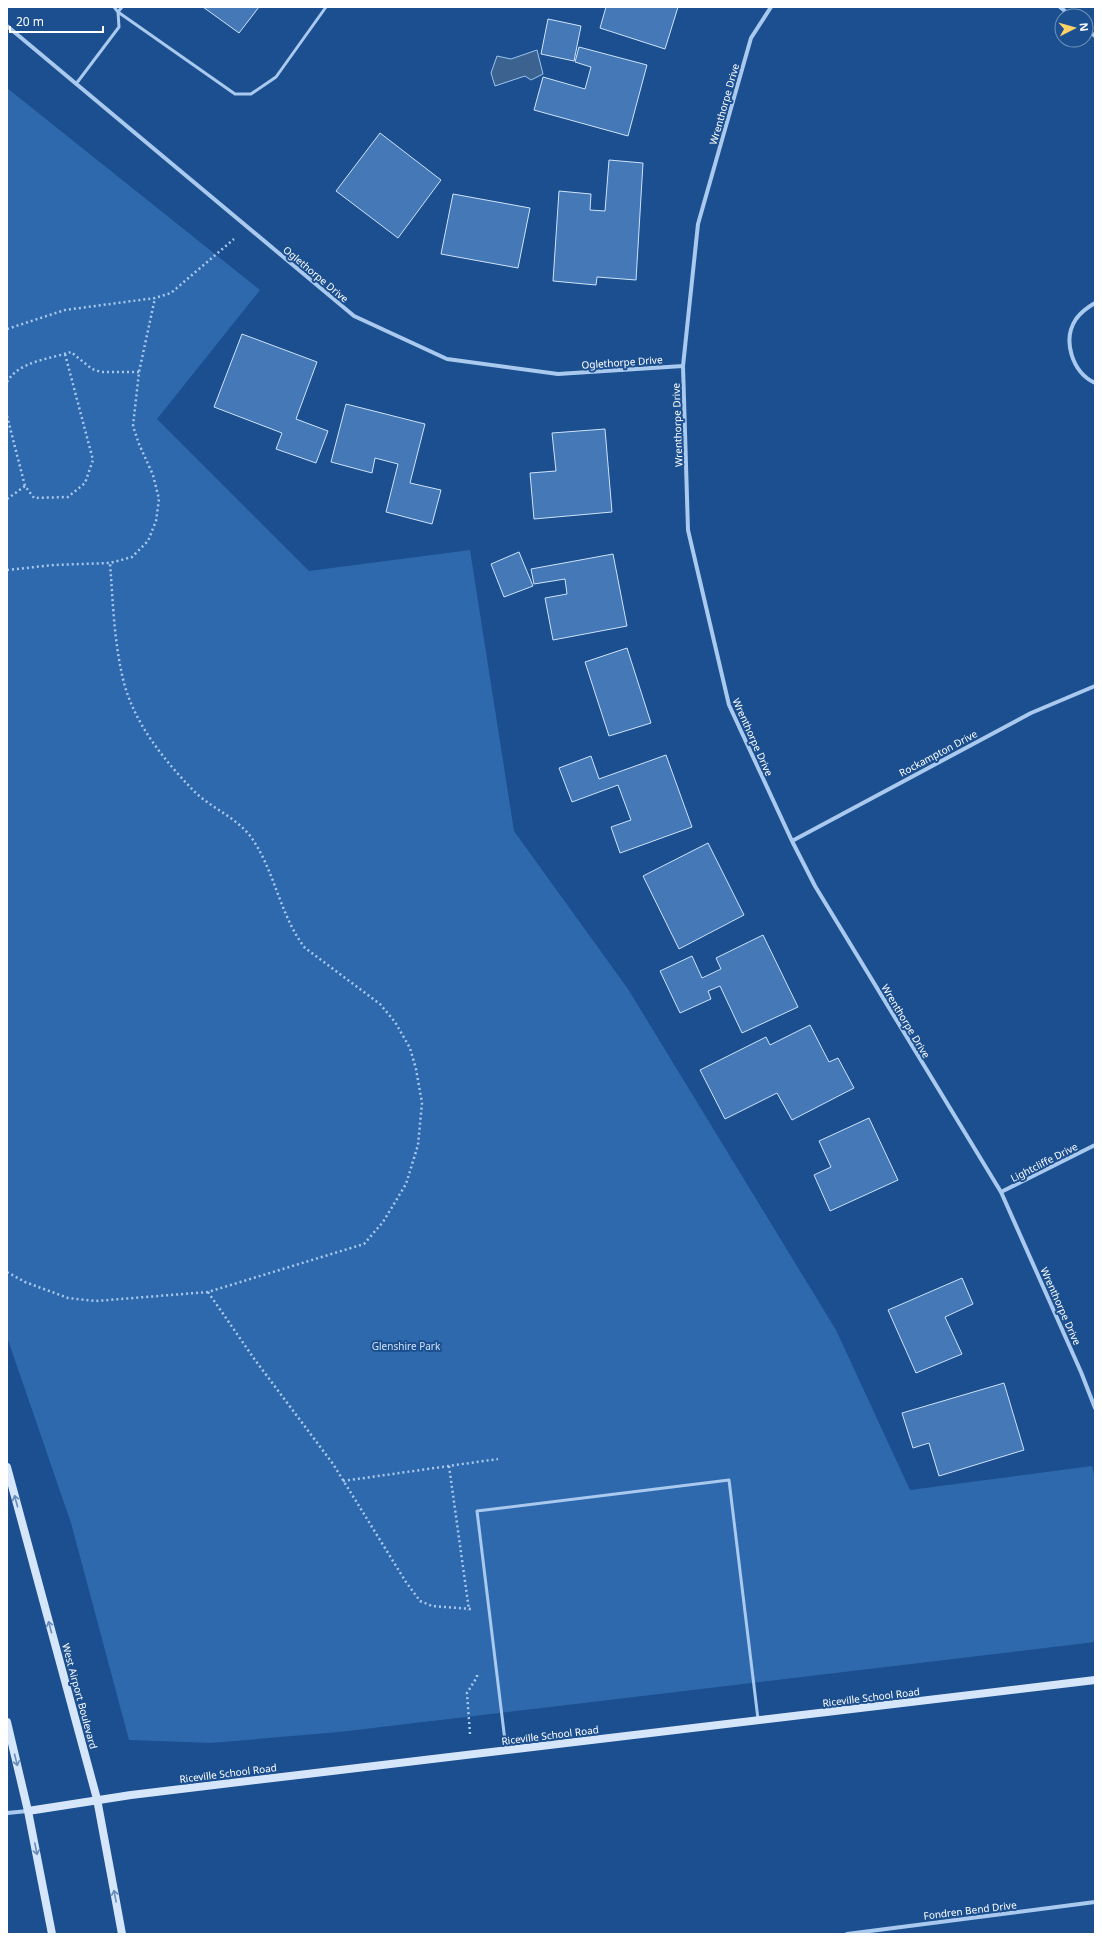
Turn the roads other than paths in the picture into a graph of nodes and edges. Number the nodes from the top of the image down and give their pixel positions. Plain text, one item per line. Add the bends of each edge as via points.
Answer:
1 (114, 7) edge
2 (122, 7) edge
3 (326, 7) edge
4 (771, 7) edge
5 (118, 12) junction
6 (7, 26) edge
7 (76, 84) junction
8 (1095, 303) edge
9 (682, 366) junction
10 (1095, 383) edge
11 (1095, 686) edge
12 (792, 841) junction
13 (1095, 1146) edge
14 (1001, 1192) junction
15 (1095, 1408) edge
16 (7, 1467) edge
17 (1095, 1680) edge
18 (758, 1720) junction
19 (7, 1722) edge
20 (506, 1750) junction
21 (97, 1799) junction
22 (28, 1811) junction
23 (7, 1813) edge
24 (1095, 1902) edge
25 (52, 1934) edge
26 (122, 1934) edge
27 (847, 1934) edge

1 - 5 lane
2 - 5 lane
3 - 5 lane via 276,77 251,94 235,94
4 - 9 street, Wrenthorpe Drive via 751,38 698,224
5 - 7 lane via 119,28
6 - 7 street, Oglethorpe Drive
7 - 9 street, Oglethorpe Drive via 354,316 447,359 558,374
8 - 10 street via 1076,319 1070,347 1074,361 1082,373
9 - 12 street, Wrenthorpe Drive via 690,538 729,705
11 - 12 street, Rockampton Drive via 1031,713
12 - 14 street, Wrenthorpe Drive via 815,886
13 - 14 street, Lightcliffe Drive
14 - 15 street, Wrenthorpe Drive
21 -> 16 street, West Airport Boulevard
17 - 18 street, Riceville School Road
18 - 20 street, Riceville School Road
18 - 20 lane via 729,1480 477,1511
19 -> 22 street
20 - 21 street, Riceville School Road
21 - 22 street, Riceville School Road
26 -> 21 street, West Airport Boulevard
22 - 23 street, Riceville School Road
22 -> 25 street
24 - 27 street, Fondren Bend Drive

